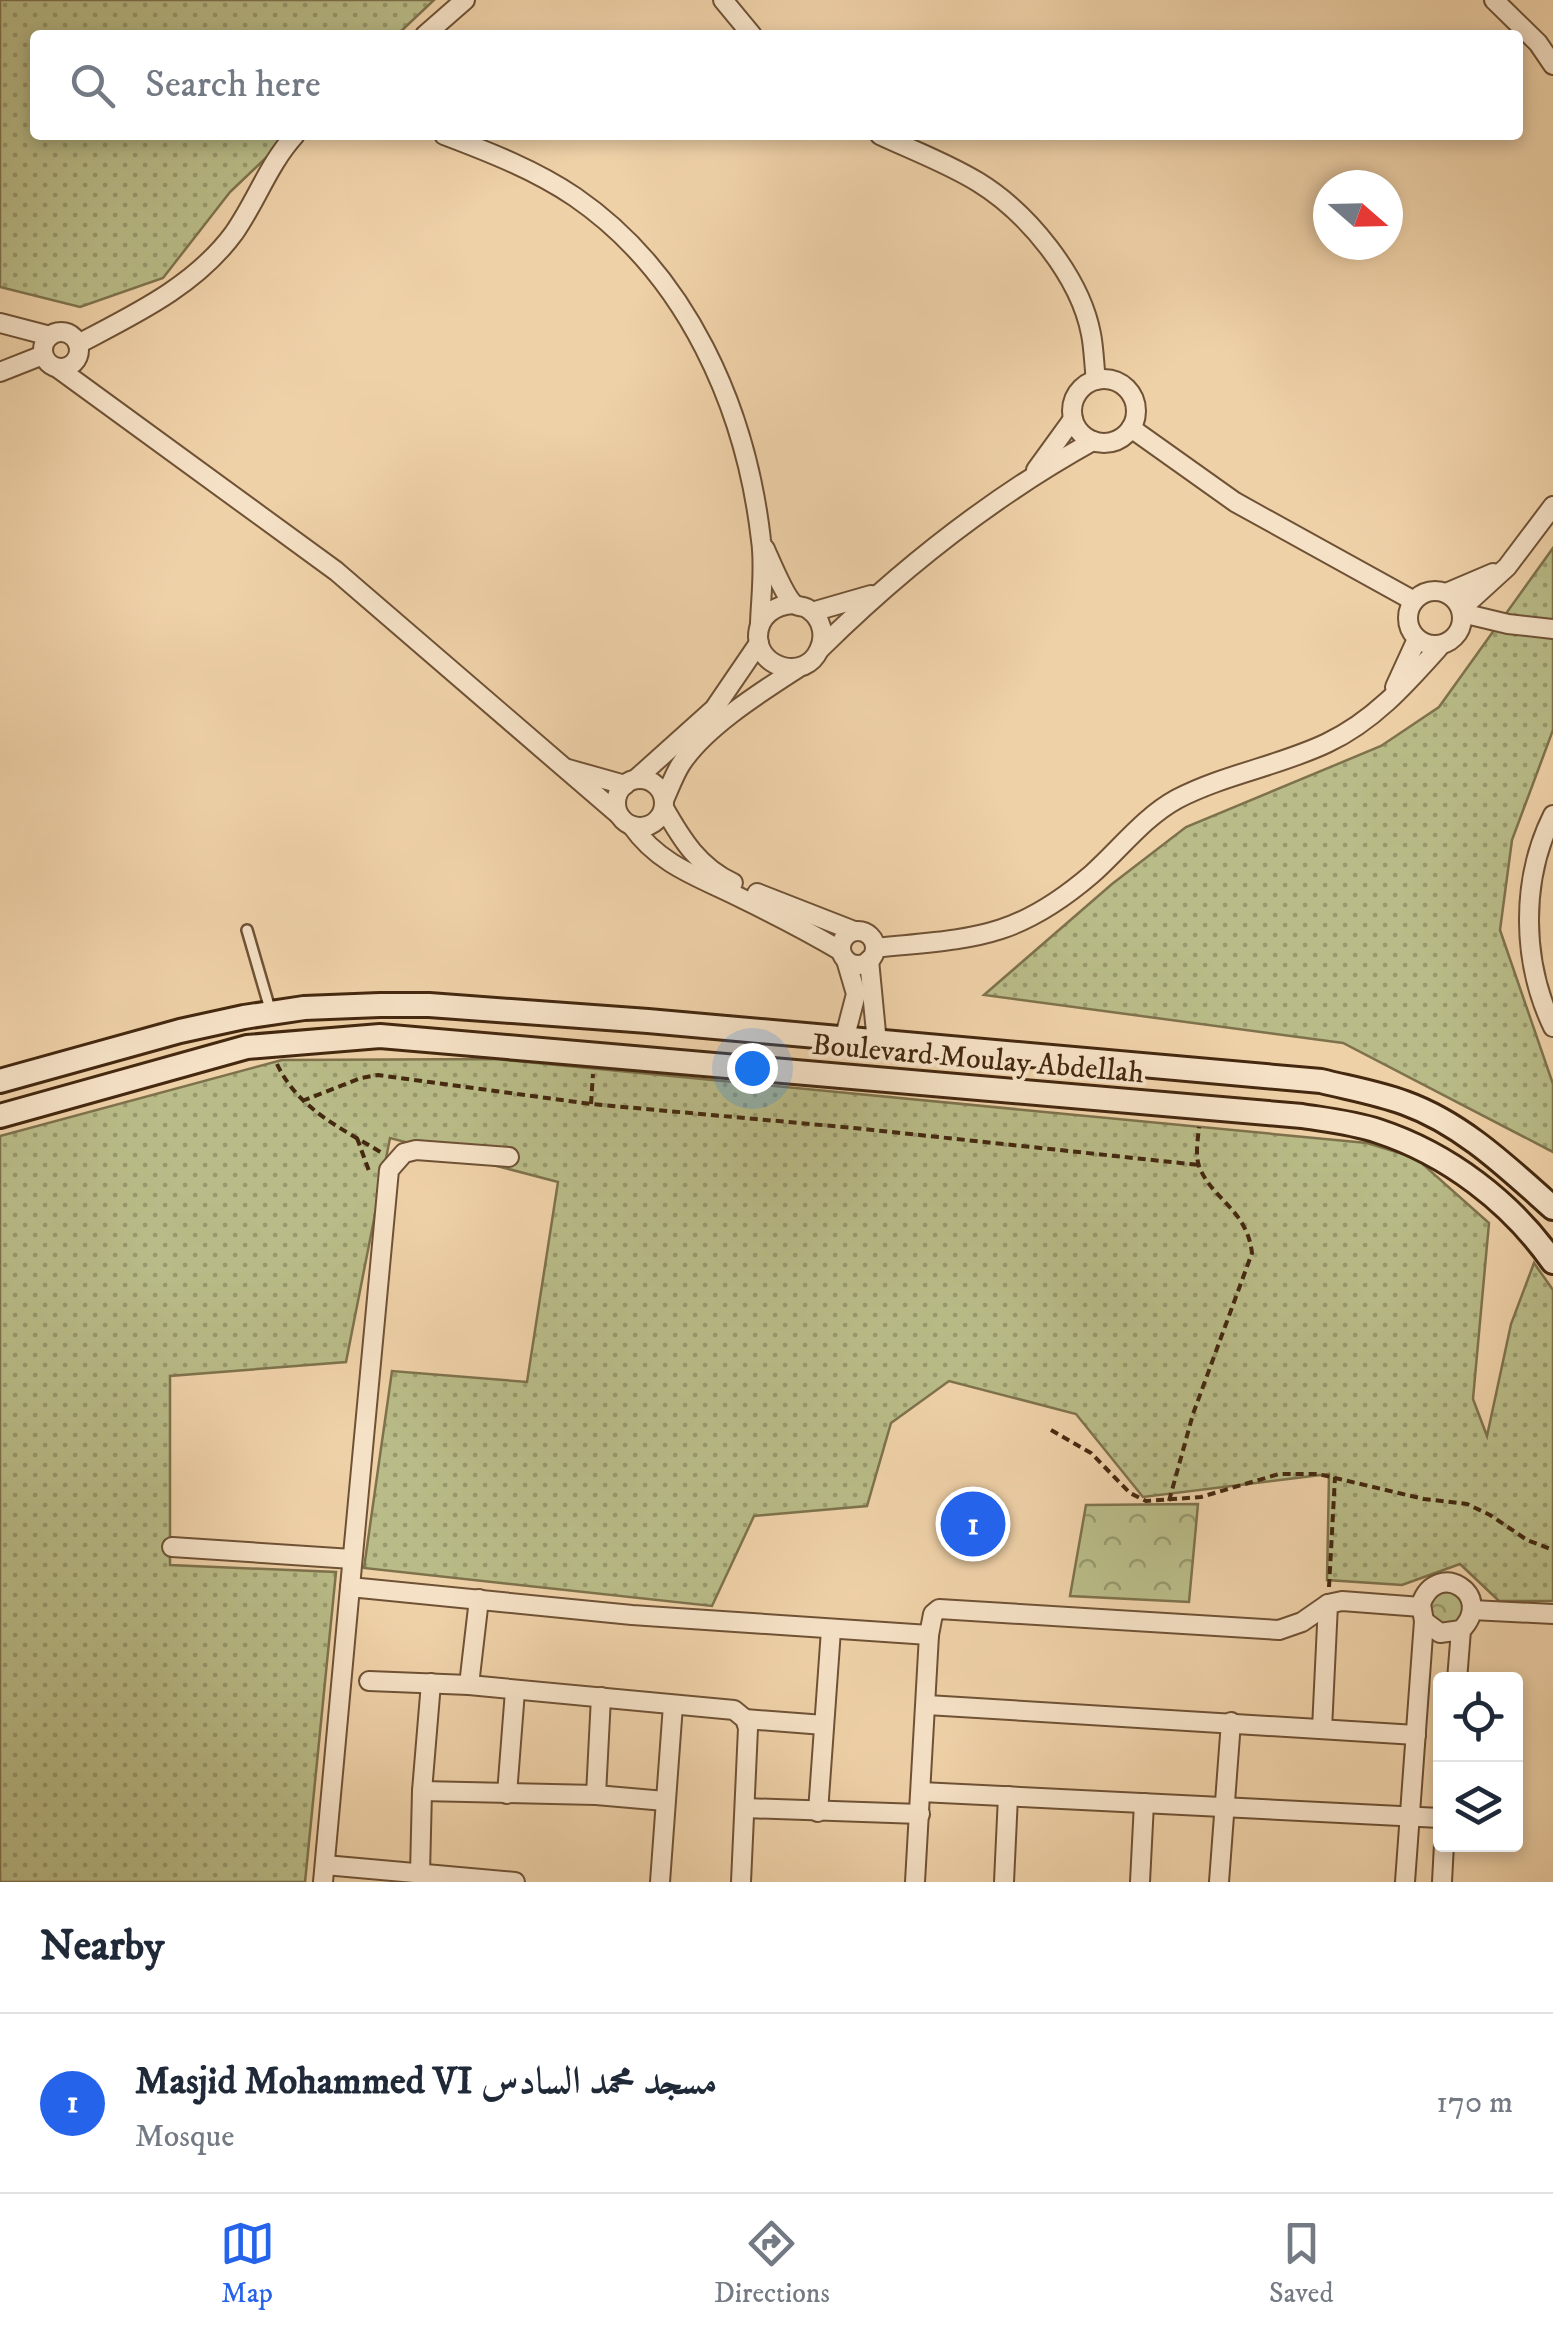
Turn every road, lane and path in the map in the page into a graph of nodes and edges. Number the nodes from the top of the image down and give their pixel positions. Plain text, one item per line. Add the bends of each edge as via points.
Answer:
1 (466, 0) edge
2 (723, 0) edge
3 (1494, 0) edge
4 (431, 30) edge
5 (748, 30) edge
6 (1553, 65) edge
7 (291, 140) edge
8 (457, 140) edge
9 (890, 140) edge
10 (0, 323) edge
11 (68, 343) junction
12 (44, 355) junction
13 (58, 368) junction
14 (0, 372) edge
15 (1096, 380) junction
16 (94, 394) junction
17 (1073, 419) junction
18 (1131, 428) junction
19 (1093, 441) junction
20 (1033, 474) junction
21 (1553, 506) edge
22 (762, 544) junction
23 (1507, 567) junction
24 (876, 593) junction
25 (1446, 593) junction
26 (1414, 601) junction
27 (794, 604) junction
28 (1461, 611) junction
29 (812, 612) junction
30 (760, 624) junction
31 (1508, 624) junction
32 (1553, 628) edge
33 (1417, 639) junction
34 (1448, 641) junction
35 (759, 643) junction
36 (820, 649) junction
37 (798, 668) junction
38 (1386, 706) junction
39 (562, 768) junction
40 (630, 782) junction
41 (664, 804) junction
42 (1553, 815) edge
43 (625, 820) junction
44 (246, 930) dead end
45 (854, 931) junction
46 (872, 954) junction
47 (844, 956) junction
48 (270, 1012) junction
49 (1553, 1028) edge
50 (844, 1040) junction
51 (877, 1043) junction
52 (595, 1054) junction
53 (276, 1062) dead end
54 (0, 1081) edge
55 (302, 1101) junction
56 (591, 1104) junction
57 (1200, 1107) junction
58 (0, 1116) edge
59 (509, 1157) dead end
60 (394, 1160) junction
61 (1199, 1165) junction
62 (1553, 1208) edge
63 (1553, 1262) edge
64 (1051, 1430) dead end
65 (1335, 1477) junction
66 (1169, 1502) junction
67 (172, 1547) dead end
68 (1553, 1550) edge
69 (352, 1558) junction
70 (350, 1587) junction
71 (480, 1599) junction
72 (1328, 1604) junction
73 (1472, 1610) junction
74 (1422, 1614) junction
75 (1553, 1614) edge
76 (831, 1630) junction
77 (1461, 1630) junction
78 (928, 1634) junction
79 (1458, 1672) edge
80 (369, 1680) dead end
81 (431, 1684) junction
82 (469, 1685) junction
83 (515, 1691) junction
84 (601, 1697) junction
85 (673, 1706) junction
86 (926, 1706) junction
87 (745, 1719) junction
88 (1231, 1722) junction
89 (824, 1726) junction
90 (1322, 1729) junction
91 (1416, 1735) junction
92 (422, 1791) junction
93 (921, 1792) junction
94 (507, 1794) junction
95 (596, 1795) junction
96 (1008, 1796) junction
97 (665, 1800) junction
98 (1144, 1803) junction
99 (745, 1808) junction
100 (1224, 1808) junction
101 (818, 1812) junction
102 (920, 1814) junction
103 (1410, 1817) junction
104 (1433, 1818) edge
105 (1444, 1852) edge
106 (324, 1873) edge
107 (420, 1873) junction
108 (515, 1882) edge
109 (660, 1882) edge
110 (741, 1882) edge
111 (916, 1882) edge
112 (1004, 1882) edge
113 (1140, 1882) edge
114 (1219, 1882) edge
115 (1404, 1882) edge
116 (1442, 1882) edge

1 - 4 street
2 - 5 street
3 - 6 street
7 - 11 street via 232,236 196,274 106,330
8 - 22 street via 576,198 665,282 726,396 750,468
9 - 15 street via 976,181 1038,235 1073,285 1091,330
10 - 11 street
11 - 12 street via 43,348
11 - 13 street via 66,368
11 - 16 street
12 - 13 street
12 - 14 street
13 - 16 street
15 - 17 street via 1079,391
15 - 18 street via 1117,382 1133,396
16 - 39 street via 336,571
17 - 19 street
17 - 20 street
18 - 19 street via 1118,440
18 - 26 street via 1250,511
19 - 20 street
20 - 24 street
21 - 23 street
22 - 27 street
22 - 30 street
23 - 25 street
23 - 28 street
24 - 29 street
24 - 36 street
25 - 26 street via 1429,592
25 - 28 street
26 - 33 street via 1408,616
27 - 29 street
27 - 30 street via 774,608
28 - 31 street
28 - 34 street
29 - 36 street via 822,629
30 - 35 street
31 - 32 street
31 - 34 street
33 - 34 street
33 - 38 street
34 - 38 street
35 - 37 street via 769,661
35 - 40 street via 714,709
36 - 37 street
37 - 41 street via 699,743 679,766
38 - 46 street via 1329,742 1175,800 1053,905 1010,928
39 - 40 street
39 - 43 street
40 - 41 street via 658,786
40 - 43 street via 617,795
41 - 43 street via 650,826
41 - 45 street via 681,839 716,875
42 - 49 street via 1528,898 1530,944
43 - 47 street via 655,853 687,873
44 - 48 lane
45 - 46 street via 870,937
45 - 47 street via 844,939
46 - 47 street via 853,964
46 - 51 street
47 - 50 street via 856,994
48 - 50 main road, Boulevard Moulay Abdellah via 429,1005
48 - 54 main road, Boulevard Moulay Abdellah
50 - 51 main road, Boulevard Moulay Abdellah
51 - 62 main road, Boulevard Moulay Abdellah via 1321,1081 1372,1093 1447,1123
52 - 56 path
52 - 57 main road, Boulevard Moulay Abdellah
52 - 58 main road, Boulevard Moulay Abdellah via 380,1036 307,1040 188,1061
53 - 55 path
55 - 56 path via 378,1075
55 - 60 path
56 - 61 path
57 - 61 path
57 - 63 main road, Boulevard Moulay Abdellah via 1302,1116 1412,1143 1451,1164 1520,1220
59 - 60 street via 416,1150
60 - 69 street
61 - 66 path via 1236,1212 1252,1253 1193,1414
64 - 66 path via 1091,1452 1130,1493
65 - 66 path via 1278,1474
65 - 68 path via 1467,1504
65 - 72 path
67 - 69 street
69 - 70 street
70 - 71 street
70 - 106 street
71 - 76 street
71 - 82 street
72 - 74 street
72 - 78 street via 1279,1630 949,1608 934,1614
72 - 90 street
73 - 74 street via 1465,1590 1448,1582 1424,1594
73 - 75 street
73 - 77 street
74 - 77 street via 1440,1633
74 - 91 street
76 - 78 street
76 - 89 street
77 - 79 street
78 - 86 street
80 - 81 street
81 - 82 street
81 - 92 street
82 - 83 street
83 - 84 street
83 - 94 street
84 - 85 street
84 - 95 street
85 - 87 street via 734,1710
85 - 97 street
86 - 88 street
86 - 93 street
87 - 89 street
87 - 99 street
88 - 90 street
88 - 100 street
89 - 101 street
90 - 91 street
91 - 103 street
92 - 94 street
92 - 107 street
93 - 96 street
93 - 102 street
94 - 95 street
95 - 97 street
96 - 98 street
96 - 112 street
97 - 109 street
98 - 100 street
98 - 113 street
99 - 101 street
99 - 110 street
100 - 103 street
100 - 114 street
101 - 102 street
102 - 111 street
103 - 104 street
103 - 115 street
105 - 116 street
106 - 107 street
107 - 108 street

